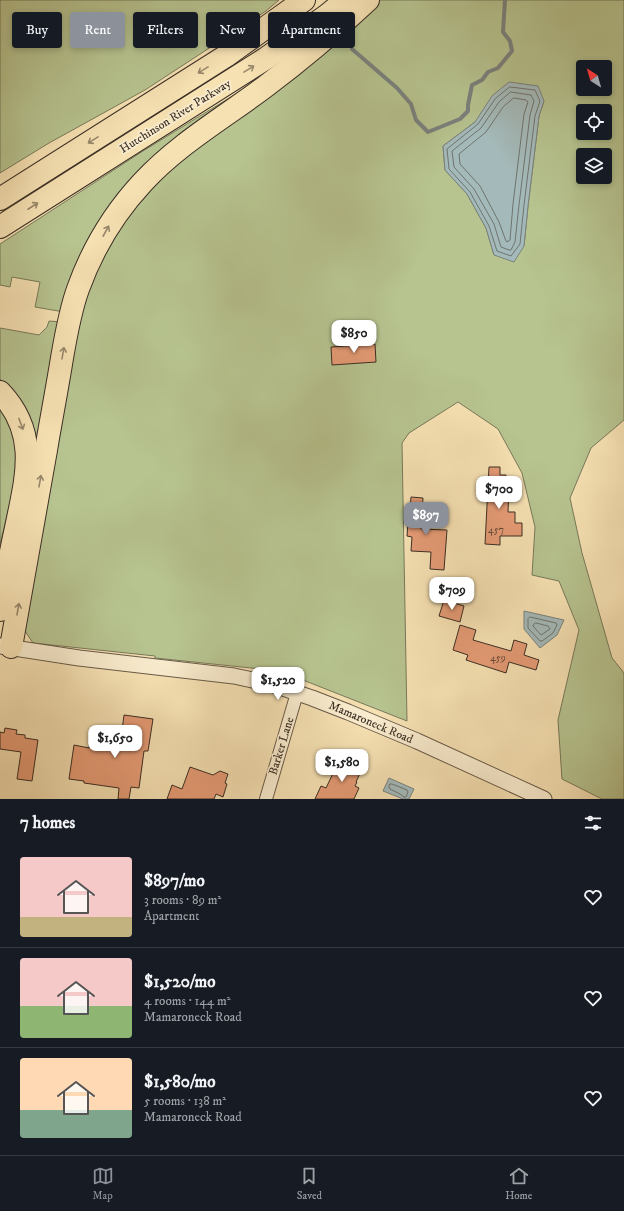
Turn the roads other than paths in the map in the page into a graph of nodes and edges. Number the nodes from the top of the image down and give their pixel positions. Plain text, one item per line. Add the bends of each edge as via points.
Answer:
1 (304, 0) edge
2 (346, 0) edge
3 (368, 0) edge
4 (36, 176) junction
5 (0, 192) edge
6 (0, 199) edge
7 (0, 227) edge
8 (0, 392) edge
9 (0, 610) edge
10 (6, 647) edge
11 (298, 693) junction
12 (266, 799) edge
13 (544, 799) edge

1 -> 4 highway, Hutchinson River Parkway via 226,56
7 -> 2 highway, Hutchinson River Parkway via 265,59
10 -> 3 highway via 65,341 78,290 92,256 119,211 142,182 180,148 293,65
4 - 5 highway
4 - 6 highway, Hutchinson River Parkway
8 -> 9 highway via 10,403 20,422 27,455 26,478
10 - 11 street, Mamaroneck Road via 123,664 234,676
11 - 12 street, Barker Lane
11 - 13 street, Mamaroneck Road via 390,729

